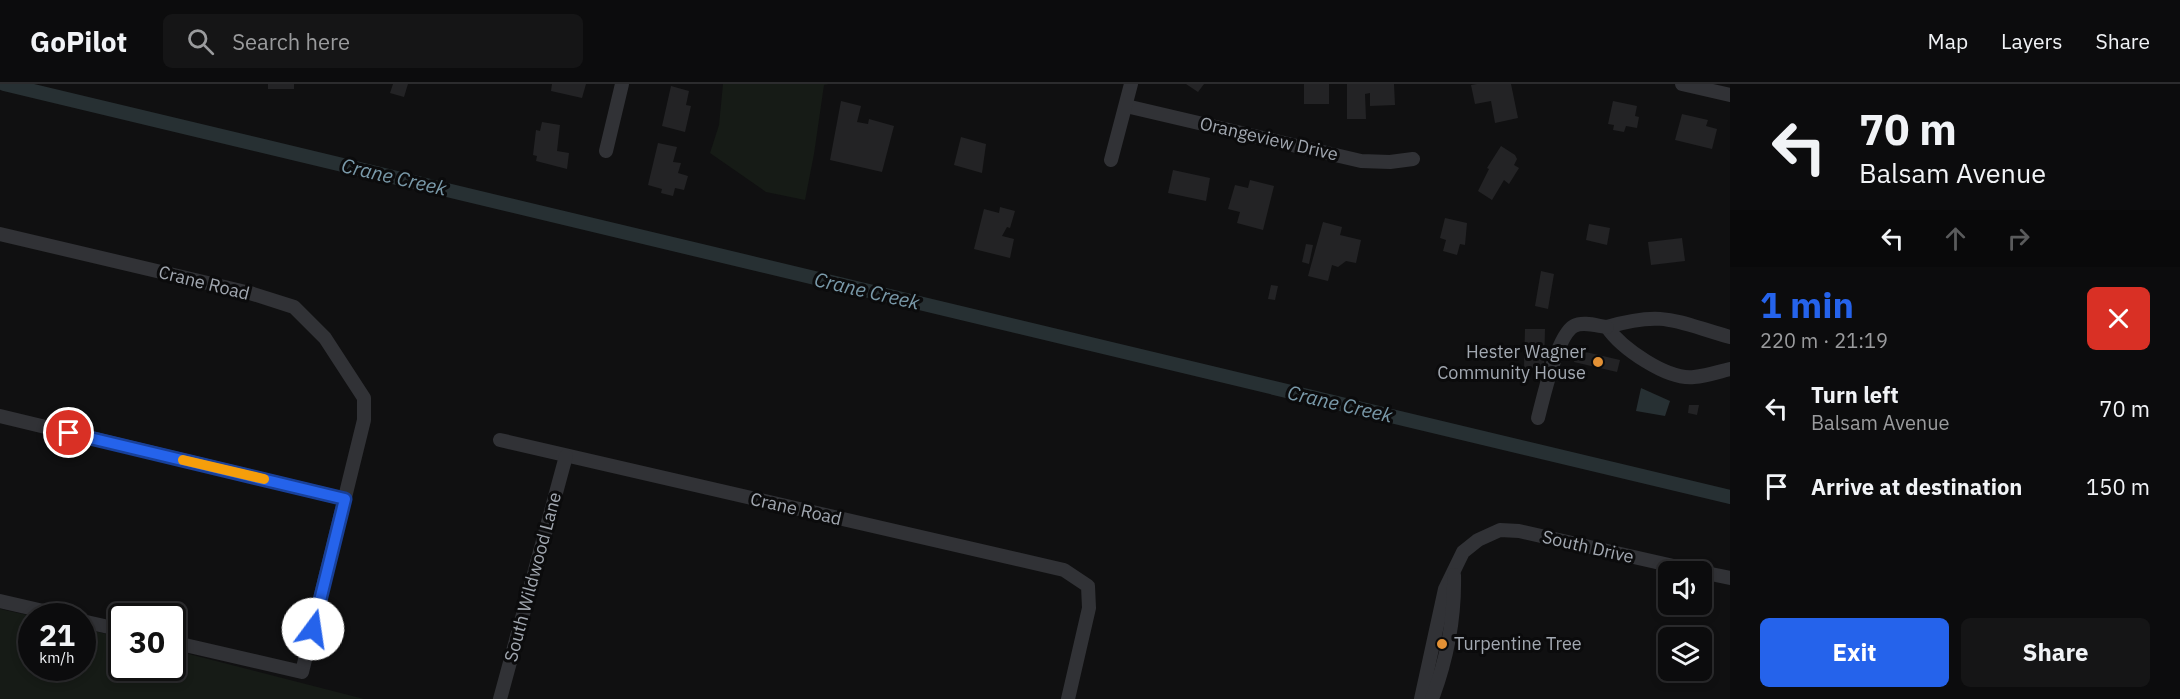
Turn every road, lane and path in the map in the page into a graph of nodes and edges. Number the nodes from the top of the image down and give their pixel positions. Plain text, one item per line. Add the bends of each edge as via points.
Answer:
1 (622, 84) edge
2 (1131, 84) edge
3 (1683, 84) edge
4 (1730, 95) edge
5 (1126, 106) junction
6 (606, 151) dead end
7 (1413, 159) dead end
8 (1111, 160) dead end
9 (0, 234) edge
10 (1607, 327) junction
11 (1730, 337) edge
12 (1730, 369) edge
13 (0, 416) edge
14 (1538, 418) dead end
15 (500, 440) dead end
16 (566, 456) junction
17 (345, 499) junction
18 (1658, 562) edge
19 (1712, 574) edge
20 (1454, 575) junction
21 (1730, 578) edge
22 (0, 601) edge
23 (18, 605) edge
24 (186, 645) edge
25 (500, 699) edge
26 (1068, 699) edge
27 (1421, 699) edge
28 (1432, 699) edge

1 - 6 street
2 - 5 street
3 - 4 street
5 - 7 street, Orangeview Drive via 1361,161
5 - 8 street
9 - 17 street, Crane Road via 294,307 325,338 364,398 364,420
10 - 11 street via 1660,317
10 - 12 street via 1639,357 1666,371 1691,378
10 - 14 street via 1577,324 1571,328 1562,342
13 - 17 street
15 - 16 street, Crane Road
16 - 25 street, South Wildwood Lane
16 - 26 street, Crane Road via 1064,570 1088,586 1089,608
17 - 24 street via 302,672
18 - 20 street, South Drive via 1500,530 1464,552
19 - 21 street, South Drive
20 - 27 street via 1445,589
20 - 28 street via 1455,605
22 - 23 street

